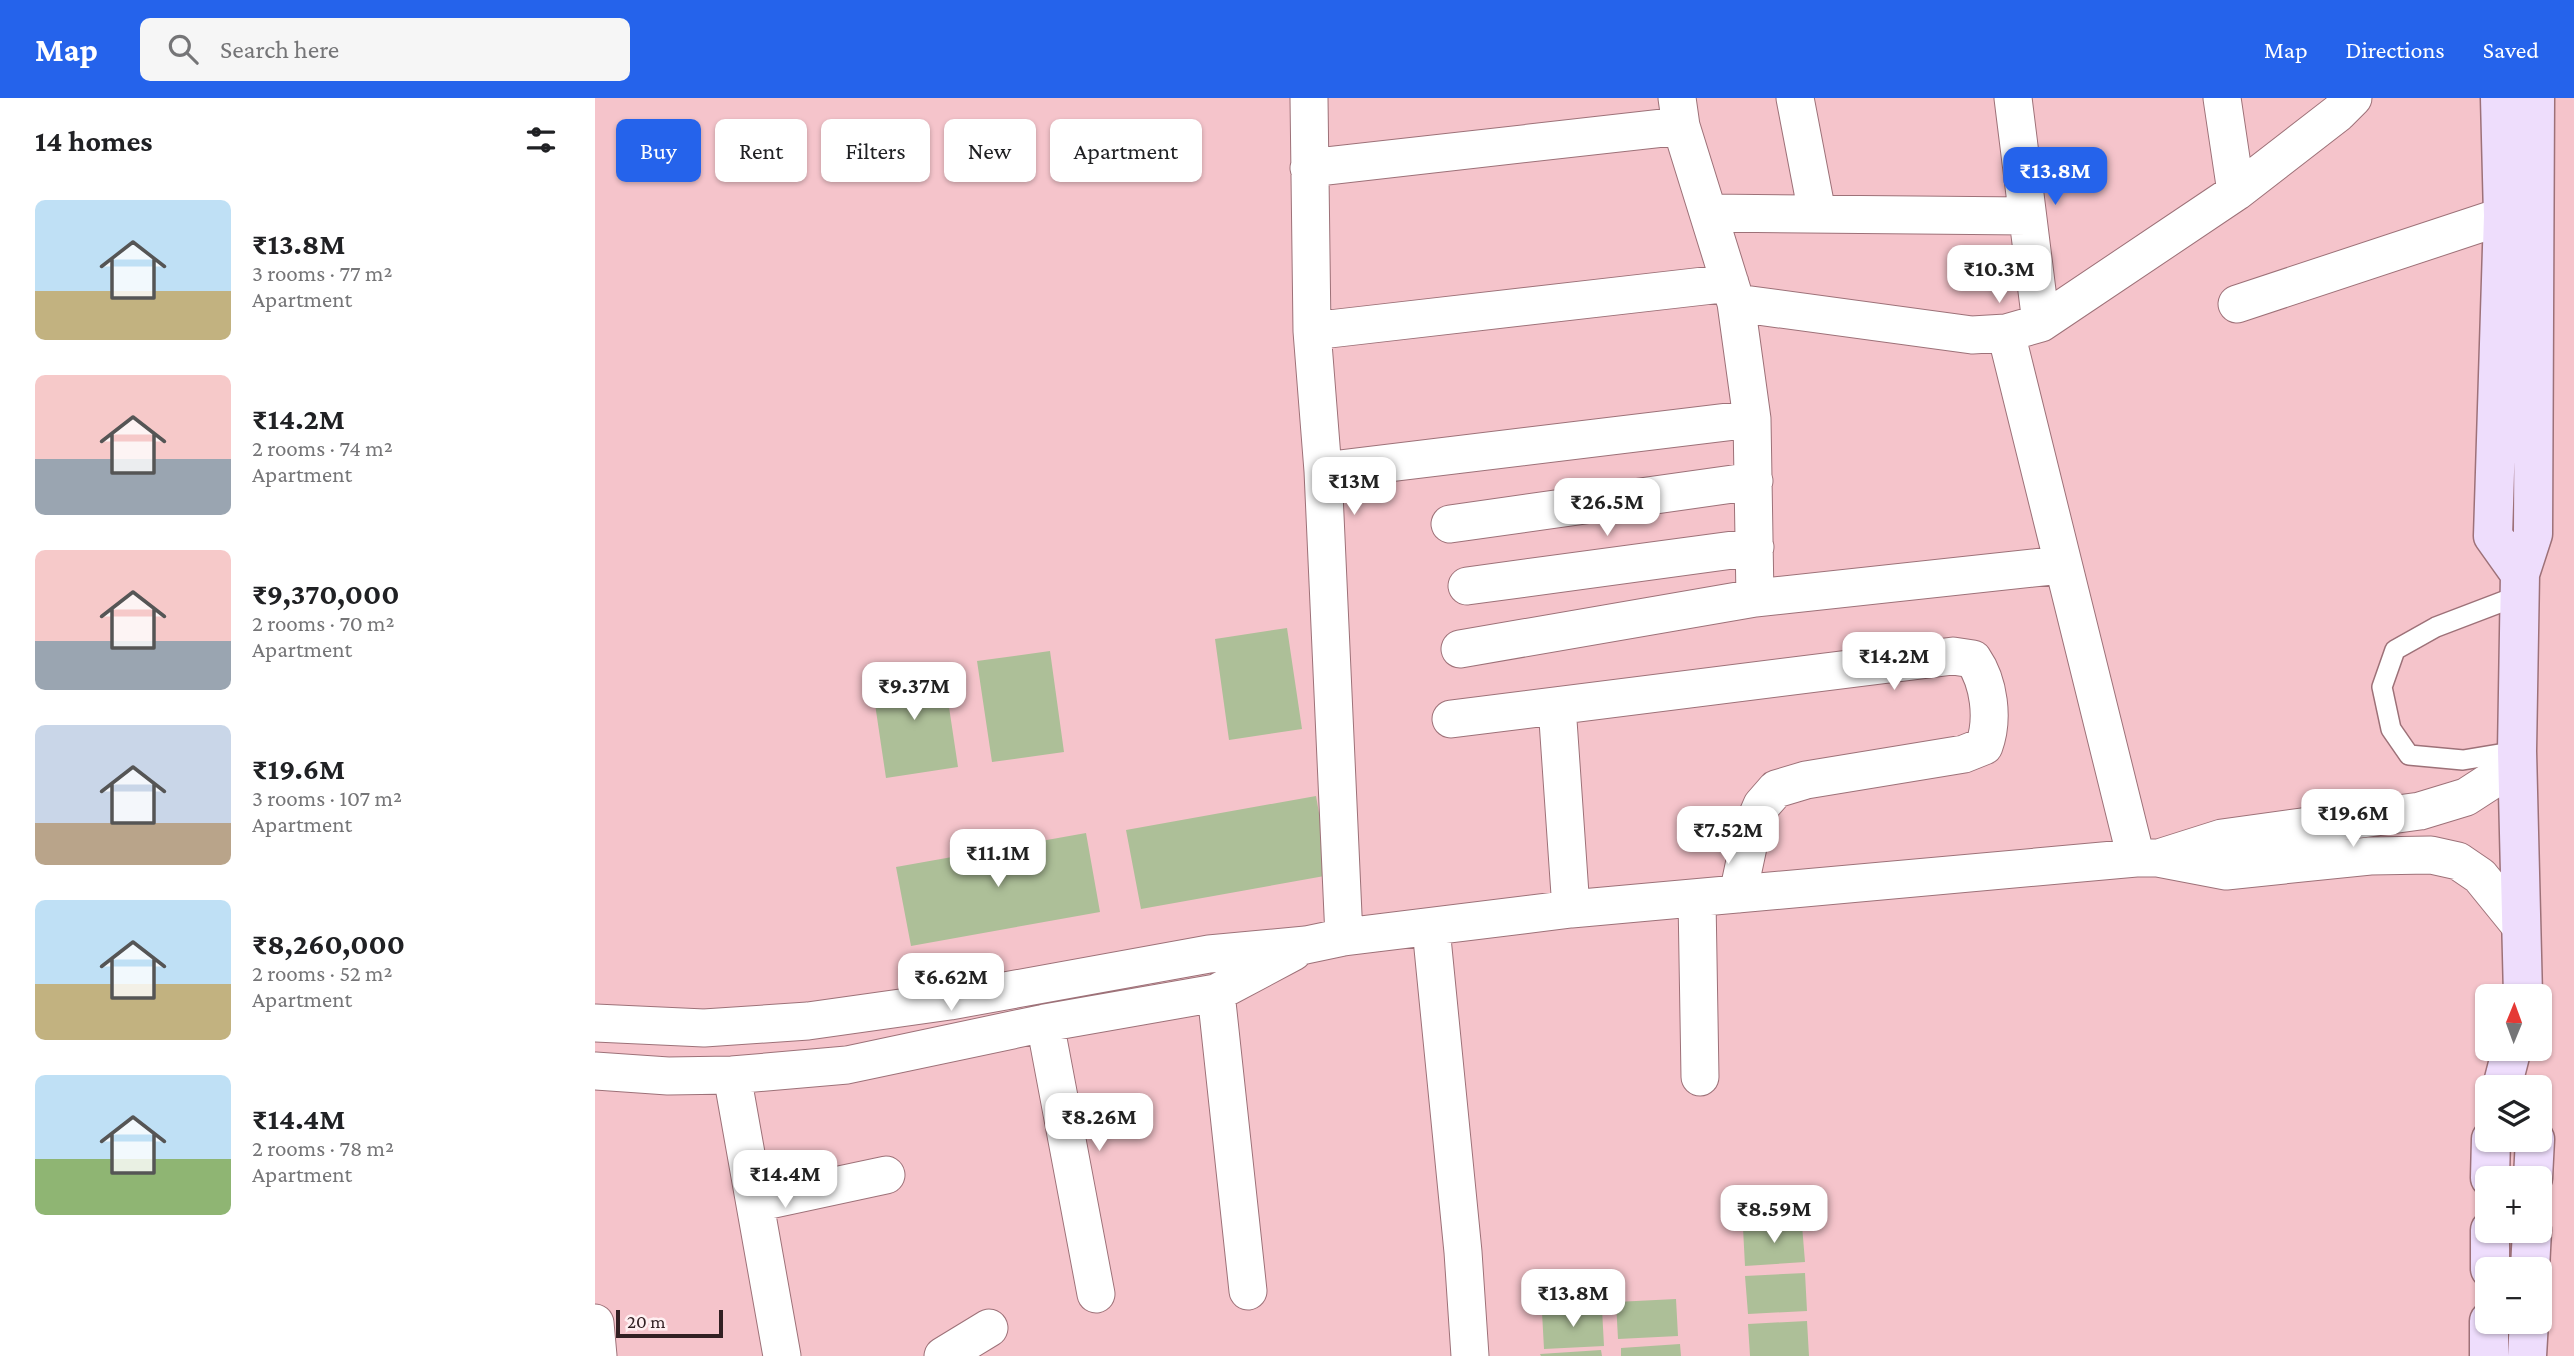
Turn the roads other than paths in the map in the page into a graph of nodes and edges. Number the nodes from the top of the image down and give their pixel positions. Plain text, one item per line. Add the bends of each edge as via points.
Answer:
1 (1308, 98) edge
2 (1795, 98) edge
3 (2013, 98) edge
4 (2222, 98) edge
5 (2353, 98) edge
6 (2500, 98) edge
7 (2535, 98) edge
8 (1679, 112) edge
9 (1309, 168) junction
10 (2236, 192) junction
11 (1708, 213) junction
12 (1817, 213) junction
13 (2027, 216) junction
14 (2503, 216) junction
15 (1733, 293) junction
16 (2237, 304) dead end
17 (2041, 323) junction
18 (1312, 331) junction
19 (2006, 333) junction
20 (1752, 419) junction
21 (1323, 471) junction
22 (1754, 481) junction
23 (1450, 524) dead end
24 (1755, 547) junction
25 (2061, 565) junction
26 (2520, 585) junction
27 (1467, 586) dead end
28 (1755, 598) junction
29 (1460, 649) dead end
30 (1557, 706) junction
31 (1451, 719) dead end
32 (2517, 758) junction
33 (2147, 858) junction
34 (1738, 894) junction
35 (1697, 899) junction
36 (1571, 909) junction
37 (2519, 924) junction
38 (1431, 928) junction
39 (1345, 937) junction
40 (1306, 945) junction
41 (2522, 984) edge
42 (1216, 993) junction
43 (595, 1023) edge
44 (1045, 1023) junction
45 (595, 1071) edge
46 (732, 1075) junction
47 (1700, 1077) dead end
48 (886, 1175) dead end
49 (755, 1203) junction
50 (1248, 1291) dead end
51 (1096, 1294) dead end
52 (595, 1323) edge
53 (989, 1328) dead end
54 (2489, 1334) edge
55 (2529, 1334) edge
56 (598, 1356) edge
57 (782, 1356) edge
58 (943, 1356) edge
59 (1470, 1356) edge
60 (2489, 1356) edge
61 (2528, 1356) edge

1 - 9 street
2 - 12 street
3 - 13 street
4 - 10 street
5 - 10 street
6 - 14 main road
7 - 26 main road via 2533,534
8 - 9 street
8 - 11 street
9 - 18 street
10 - 17 street
11 - 12 street
11 - 15 street
12 - 13 street
13 - 17 street
14 - 16 street
14 - 26 main road via 2493,536
15 - 18 street
15 - 19 street via 1972,335
15 - 20 street
17 - 19 street
18 - 21 street
19 - 25 street
20 - 21 street
20 - 22 street
21 - 39 street
22 - 23 street
22 - 24 street
24 - 27 street
24 - 28 street
25 - 28 street
25 - 33 street
26 - 32 main road
26 - 32 lane via 2395,650 2382,687 2391,729 2409,755
28 - 29 street
30 - 31 street
30 - 34 street via 1953,656 1973,659 1983,673 1991,728 1984,746 1964,754 1776,789 1762,805 1752,828
30 - 36 street
32 - 33 street via 2466,797 2420,811 2222,838
32 - 37 main road
33 - 34 street
33 - 37 street via 2226,871 2370,856 2431,855 2458,860 2480,876
34 - 35 street
35 - 36 street
35 - 47 street
36 - 38 street
37 - 41 main road
38 - 39 street
38 - 59 street
39 - 40 street
40 - 42 street
40 - 43 street via 1209,954 950,1001 809,1021 704,1028
42 - 44 street
42 - 50 street
44 - 46 street via 847,1065
44 - 51 street
45 - 46 street
46 - 49 street
48 - 49 street
49 - 57 street
52 - 56 street
53 - 58 street
54 - 60 main road
55 - 61 main road

